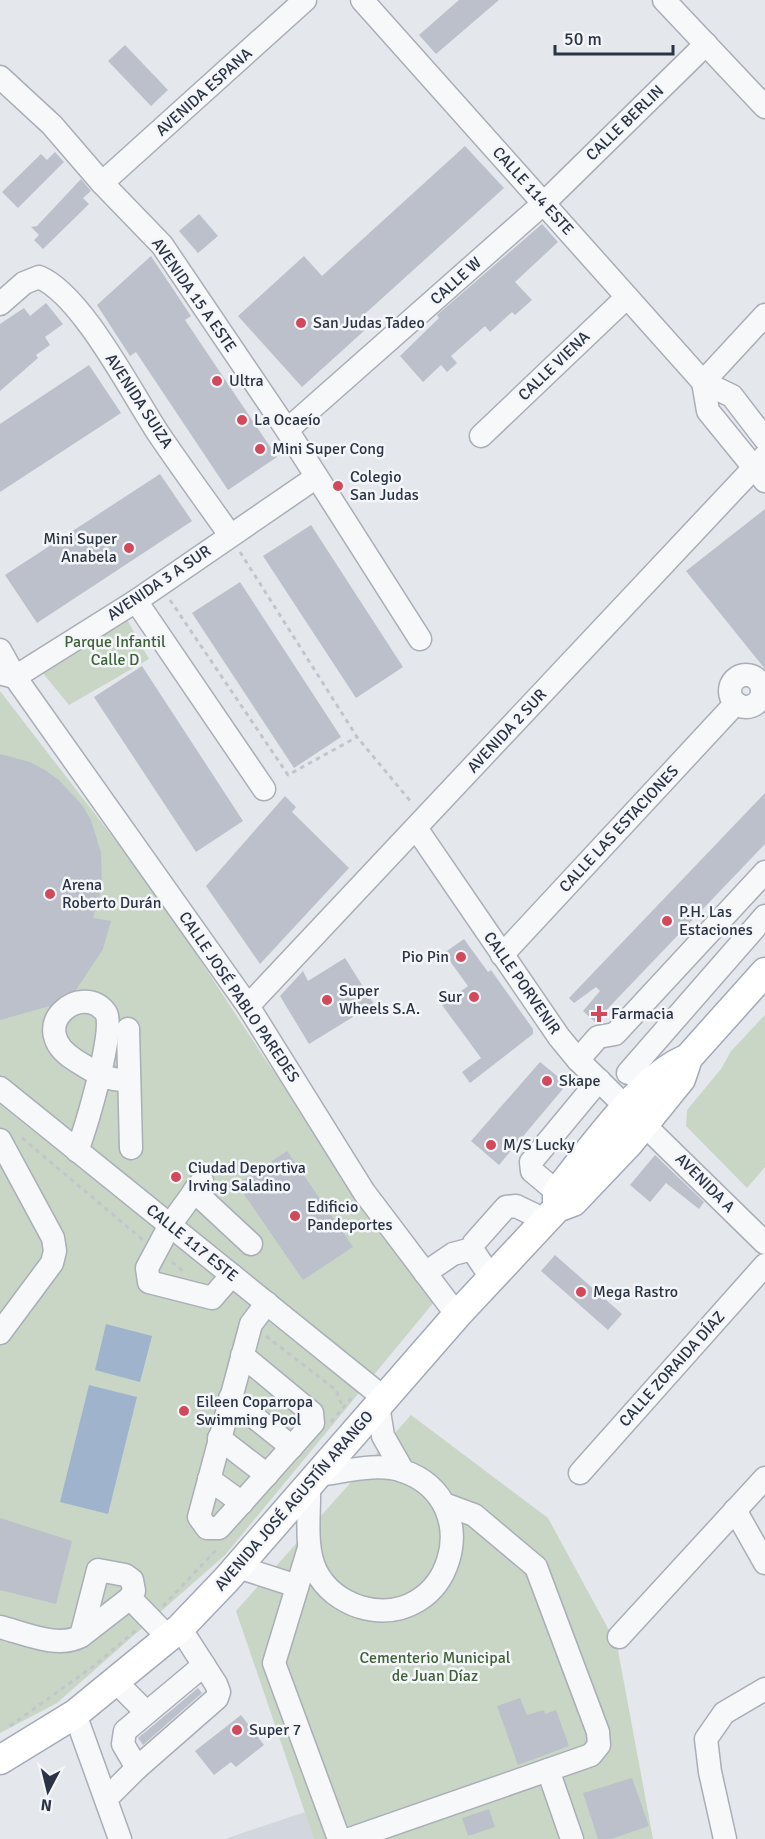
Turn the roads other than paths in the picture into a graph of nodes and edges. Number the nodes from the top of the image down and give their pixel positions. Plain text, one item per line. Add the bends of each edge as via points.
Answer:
1 (305, 0) edge
2 (664, 0) edge
3 (374, 4) edge
4 (706, 44) junction
5 (4, 90) edge
6 (765, 107) edge
7 (102, 183) junction
8 (544, 203) junction
9 (627, 297) junction
10 (0, 304) edge
11 (765, 315) edge
12 (703, 382) junction
13 (287, 430) junction
14 (481, 436) dead end
15 (765, 439) edge
16 (761, 468) edge
17 (315, 478) junction
18 (230, 535) junction
19 (136, 601) junction
20 (420, 639) dead end
21 (0, 650) edge
22 (8, 675) edge
23 (736, 704) dead end
24 (264, 789) dead end
25 (422, 822) junction
26 (765, 872) edge
27 (765, 916) edge
28 (502, 955) junction
29 (765, 972) edge
30 (248, 1006) junction
31 (128, 1029) dead end
32 (578, 1060) junction
33 (628, 1073) dead end
34 (129, 1080) junction
35 (599, 1080) junction
36 (3, 1097) edge
37 (636, 1116) junction
38 (5, 1142) edge
39 (131, 1148) dead end
40 (76, 1150) junction
41 (553, 1207) junction
42 (170, 1225) junction
43 (765, 1243) edge
44 (250, 1244) dead end
45 (472, 1249) junction
46 (765, 1265) edge
47 (425, 1273) junction
48 (232, 1275) junction
49 (492, 1279) junction
50 (267, 1303) junction
51 (457, 1315) junction
52 (0, 1333) edge
53 (242, 1355) junction
54 (375, 1395) junction
55 (230, 1398) junction
56 (219, 1438) junction
57 (292, 1447) junction
58 (403, 1471) junction
59 (580, 1473) dead end
60 (267, 1475) junction
61 (765, 1478) edge
62 (209, 1479) junction
63 (313, 1480) junction
64 (242, 1503) junction
65 (444, 1504) junction
66 (735, 1510) junction
67 (309, 1548) junction
68 (765, 1563) edge
69 (238, 1566) junction
70 (297, 1586) junction
71 (130, 1598) junction
72 (0, 1627) edge
73 (166, 1628) junction
74 (81, 1636) junction
75 (619, 1637) dead end
76 (204, 1665) junction
77 (116, 1682) junction
78 (765, 1689) edge
79 (145, 1711) junction
80 (75, 1714) junction
81 (0, 1760) edge
82 (136, 1768) junction
83 (548, 1770) junction
84 (106, 1799) junction
85 (394, 1832) edge
86 (120, 1839) edge
87 (339, 1839) edge
88 (350, 1839) edge
89 (572, 1839) edge
90 (725, 1839) edge

1 - 7 street, AVENIDA ESPANA
2 - 4 street
3 - 8 street, CALLE 114 ESTE
4 - 6 street
4 - 8 street, CALLE BERLIN
5 - 7 street, AVENIDA 15 A ESTE via 52,125
7 - 13 street, AVENIDA 15 A ESTE via 162,245
8 - 9 street, CALLE 114 ESTE
8 - 13 street, CALLE W
9 - 12 street, CALLE 114 ESTE
9 - 14 street, CALLE VIENA
10 - 18 street, AVENIDA SUIZA via 24,283 39,277 54,283 104,332
11 - 12 street
12 - 15 street, CALLE 114 ESTE via 732,396
12 - 16 street via 708,411
13 - 17 street, AVENIDA 15 A ESTE
16 - 25 street, AVENIDA 2 SUR
17 - 18 street, AVENIDA 3 A SUR
17 - 20 street, AVENIDA 15 A ESTE
18 - 19 street, AVENIDA 3 A SUR
19 - 22 street, AVENIDA 3 A SUR
19 - 24 street
21 - 22 street, CALLE JOSÉ PABLO PAREDES
22 - 30 street, CALLE JOSÉ PABLO PAREDES
23 - 28 street, CALLE LAS ESTACIONES
25 - 28 street, CALLE PORVENIR
25 - 30 street, AVENIDA 2 SUR
26 - 32 street via 615,1034 598,1037
27 - 33 street
28 - 32 street, CALLE PORVENIR
29 - 37 main road, AVENIDA JOSÉ AGUSTÍN ARANGO via 688,1058 668,1066
30 - 47 street, CALLE JOSÉ PABLO PAREDES via 364,1192
31 - 34 street
32 - 35 street, CALLE PORVENIR
34 - 39 street
34 - 40 street via 108,1080 98,1075
35 - 37 street, CALLE PORVENIR
35 - 41 street via 531,1162 532,1171
36 - 40 street, CALLE 117 ESTE
37 - 41 main road, AVENIDA JOSÉ AGUSTÍN ARANGO
37 - 43 street, AVENIDA A
38 - 52 street via 53,1238 55,1251 52,1263
40 - 42 street, CALLE 117 ESTE
41 - 45 street via 510,1205
41 - 49 main road, AVENIDA JOSÉ AGUSTÍN ARANGO
42 - 44 street via 198,1186
42 - 48 street, CALLE 117 ESTE
42 - 48 street via 147,1268 149,1282 212,1298
45 - 47 street via 453,1254
45 - 49 street
46 - 59 street, CALLE ZORAIDA DÍAZ
47 - 51 street, CALLE JOSÉ PABLO PAREDES
48 - 50 street, CALLE 117 ESTE
49 - 51 main road, AVENIDA JOSÉ AGUSTÍN ARANGO
50 - 53 street via 251,1324
50 - 54 street, CALLE 117 ESTE
51 - 54 main road, AVENIDA JOSÉ AGUSTÍN ARANGO
53 - 55 street
53 - 57 street via 312,1413 313,1423
54 - 58 street via 383,1436
54 - 63 main road, AVENIDA JOSÉ AGUSTÍN ARANGO via 341,1423
55 - 56 street
55 - 57 street
56 - 60 street
56 - 62 street
57 - 60 street
58 - 63 street via 379,1468
58 - 65 street via 426,1484
60 - 64 street
61 - 66 street
62 - 64 street
62 - 64 street via 199,1517 207,1528 219,1528
63 - 67 street
63 - 69 main road, AVENIDA JOSÉ AGUSTÍN ARANGO
65 - 67 street via 452,1527 452,1554 443,1575 430,1592 397,1609 373,1611 348,1603 330,1590 316,1570
65 - 83 street via 474,1515 536,1567 542,1580 598,1732 599,1745 591,1755
66 - 68 street
66 - 75 street
67 - 70 street
69 - 70 street
69 - 73 main road, AVENIDA JOSÉ AGUSTÍN ARANGO
70 - 87 street via 274,1663
71 - 73 street
71 - 74 street
71 - 74 street via 134,1591 132,1580 98,1570
72 - 74 street via 51,1640 72,1641
73 - 76 street
73 - 77 main road, AVENIDA JOSÉ AGUSTÍN ARANGO
76 - 79 street
76 - 82 street via 216,1684 217,1698
77 - 79 street
77 - 80 main road, AVENIDA JOSÉ AGUSTÍN ARANGO
78 - 90 street via 724,1713 706,1739
79 - 82 street via 122,1738
80 - 81 main road, AVENIDA JOSÉ AGUSTÍN ARANGO
80 - 84 street
82 - 84 street
83 - 85 street
83 - 89 street
84 - 86 street
85 - 88 street

